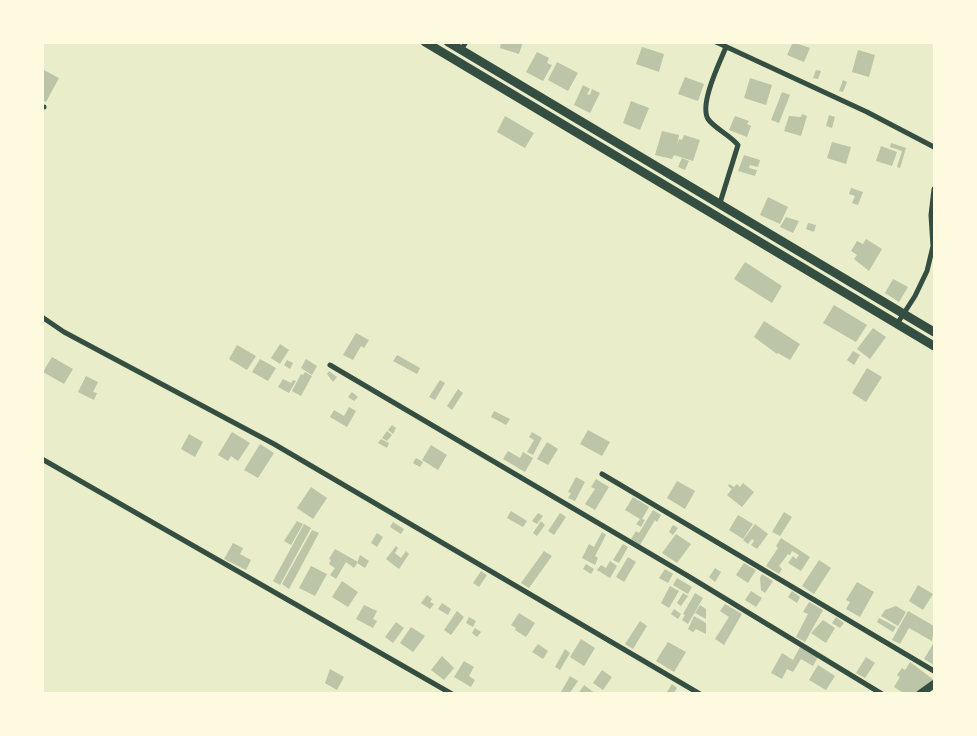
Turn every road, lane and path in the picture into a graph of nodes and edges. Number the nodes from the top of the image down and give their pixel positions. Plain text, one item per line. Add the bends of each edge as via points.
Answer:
1 (425, 42) edge
2 (448, 42) edge
3 (716, 42) edge
4 (464, 46) edge
5 (726, 47) junction
6 (442, 53) junction
7 (934, 147) edge
8 (934, 189) edge
9 (720, 203) junction
10 (904, 313) junction
11 (42, 317) edge
12 (897, 324) junction
13 (934, 332) edge
14 (934, 346) edge
15 (330, 365) dead end
16 (42, 459) edge
17 (602, 474) dead end
18 (934, 671) edge
19 (934, 684) edge
20 (452, 694) edge
21 (700, 694) edge
22 (882, 694) edge
23 (920, 694) edge

1 - 6 main road
2 - 4 main road
2 - 6 main road
3 - 5 street
4 - 9 main road
5 - 7 street via 868,112
5 - 9 street via 708,93 706,108 708,119 738,145
6 - 12 main road
8 - 10 street via 931,215 933,246 927,271
9 - 10 main road
10 - 12 street
10 - 13 main road
11 - 21 street via 64,332 274,444
12 - 14 main road
15 - 22 street
16 - 20 street
17 - 18 street
19 - 23 street

